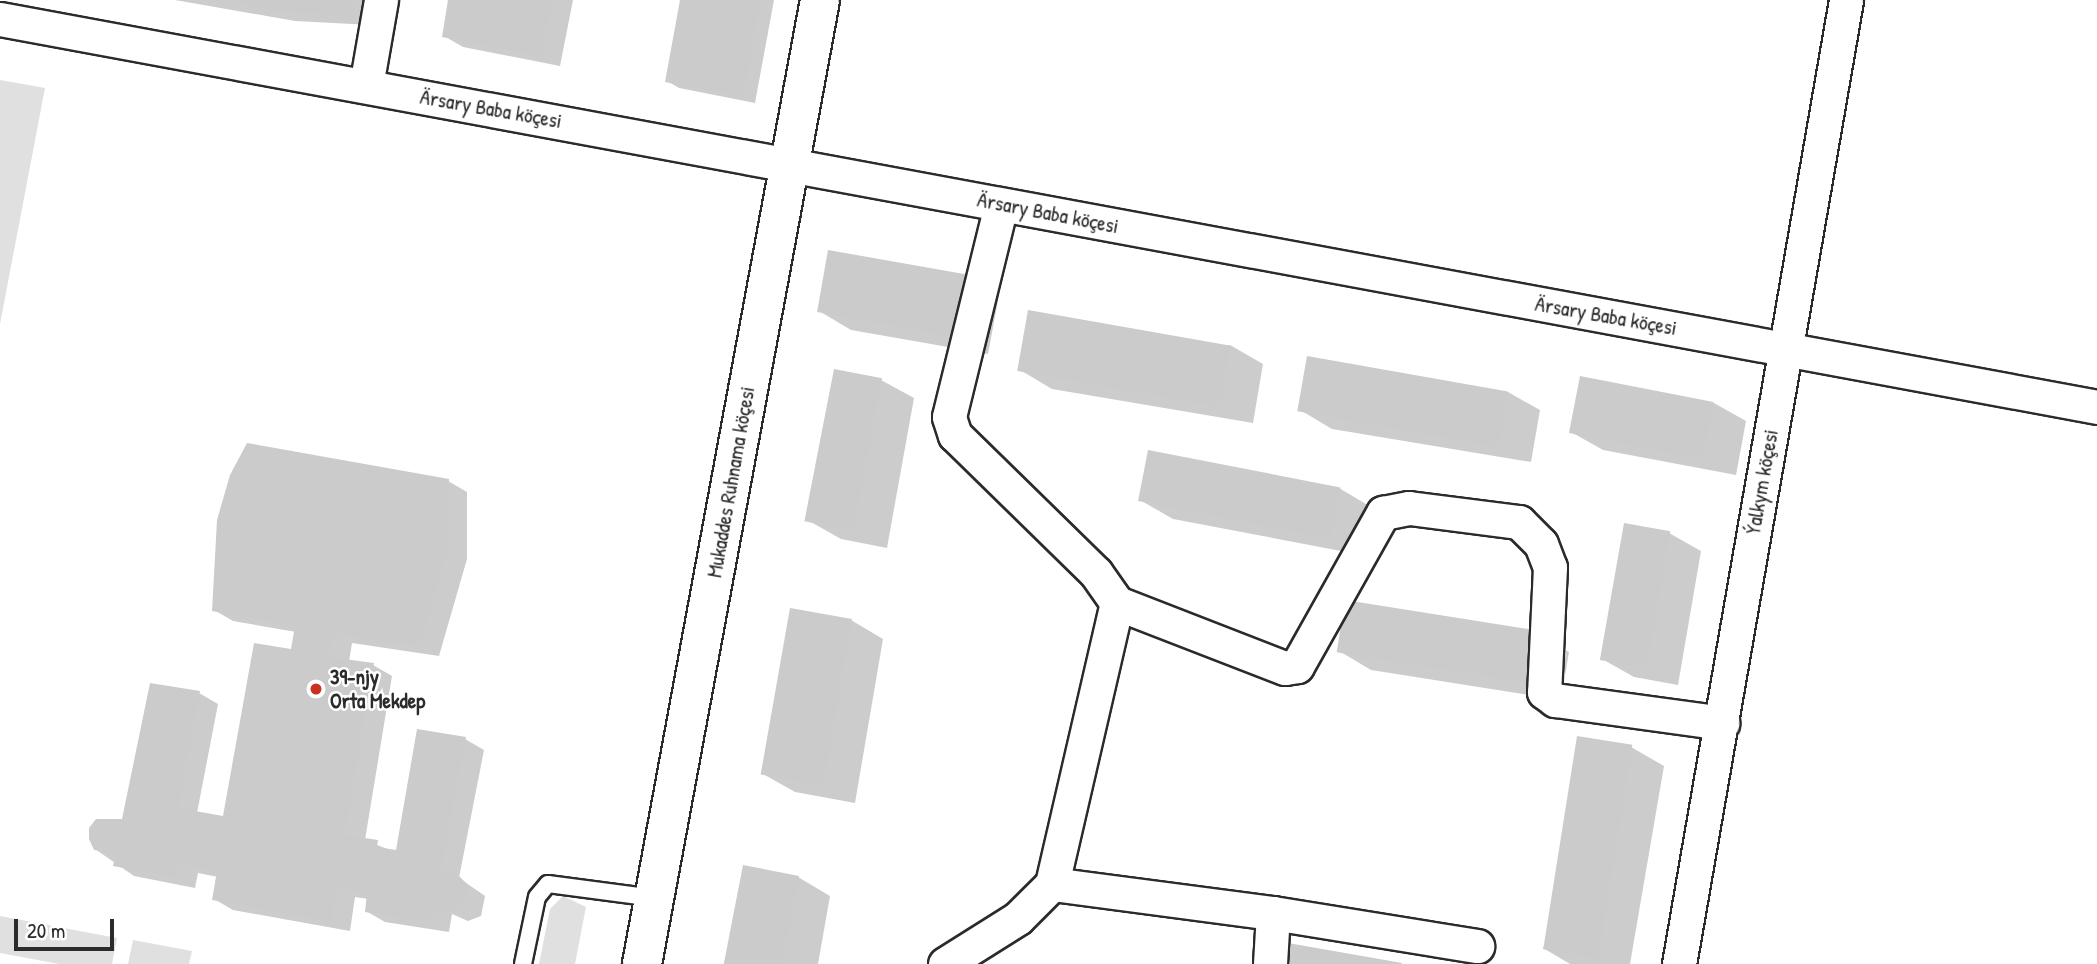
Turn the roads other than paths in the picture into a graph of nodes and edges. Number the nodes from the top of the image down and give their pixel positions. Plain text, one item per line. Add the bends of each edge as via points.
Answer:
1 (381, 0) edge
2 (820, 0) edge
3 (1846, 0) edge
4 (0, 19) edge
5 (366, 86) junction
6 (790, 164) junction
7 (1001, 205) junction
8 (1785, 349) junction
9 (2097, 407) edge
10 (1117, 603) junction
11 (1722, 723) junction
12 (1052, 884) junction
13 (654, 898) junction
14 (1273, 913) junction
15 (1477, 946) dead end
16 (523, 964) edge
17 (642, 964) edge
18 (945, 964) edge
19 (1270, 964) edge
20 (1679, 964) edge

1 - 5 street
2 - 6 street, Mukaddes Ruhnama köçesi
3 - 8 street, Ýalkym köçesi
4 - 5 street, Ärsary Baba köçesi
5 - 6 street, Ärsary Baba köçesi
6 - 7 street, Ärsary Baba köçesi
6 - 13 street, Mukaddes Ruhnama köçesi
7 - 8 street, Ärsary Baba köçesi
7 - 10 street via 949,417 955,435 1096,573
8 - 9 street, Ärsary Baba köçesi
8 - 11 street, Ýalkym köçesi
10 - 11 street via 1285,668 1297,666 1383,513 1409,508 1519,522 1541,544 1550,567 1544,692 1555,700
10 - 12 street
11 - 20 street, Ýalkym köçesi
12 - 14 street
12 - 18 street via 1018,918
13 - 16 lane via 548,884 537,897
13 - 17 street, Mukaddes Ruhnama köçesi
14 - 15 street
14 - 19 street

